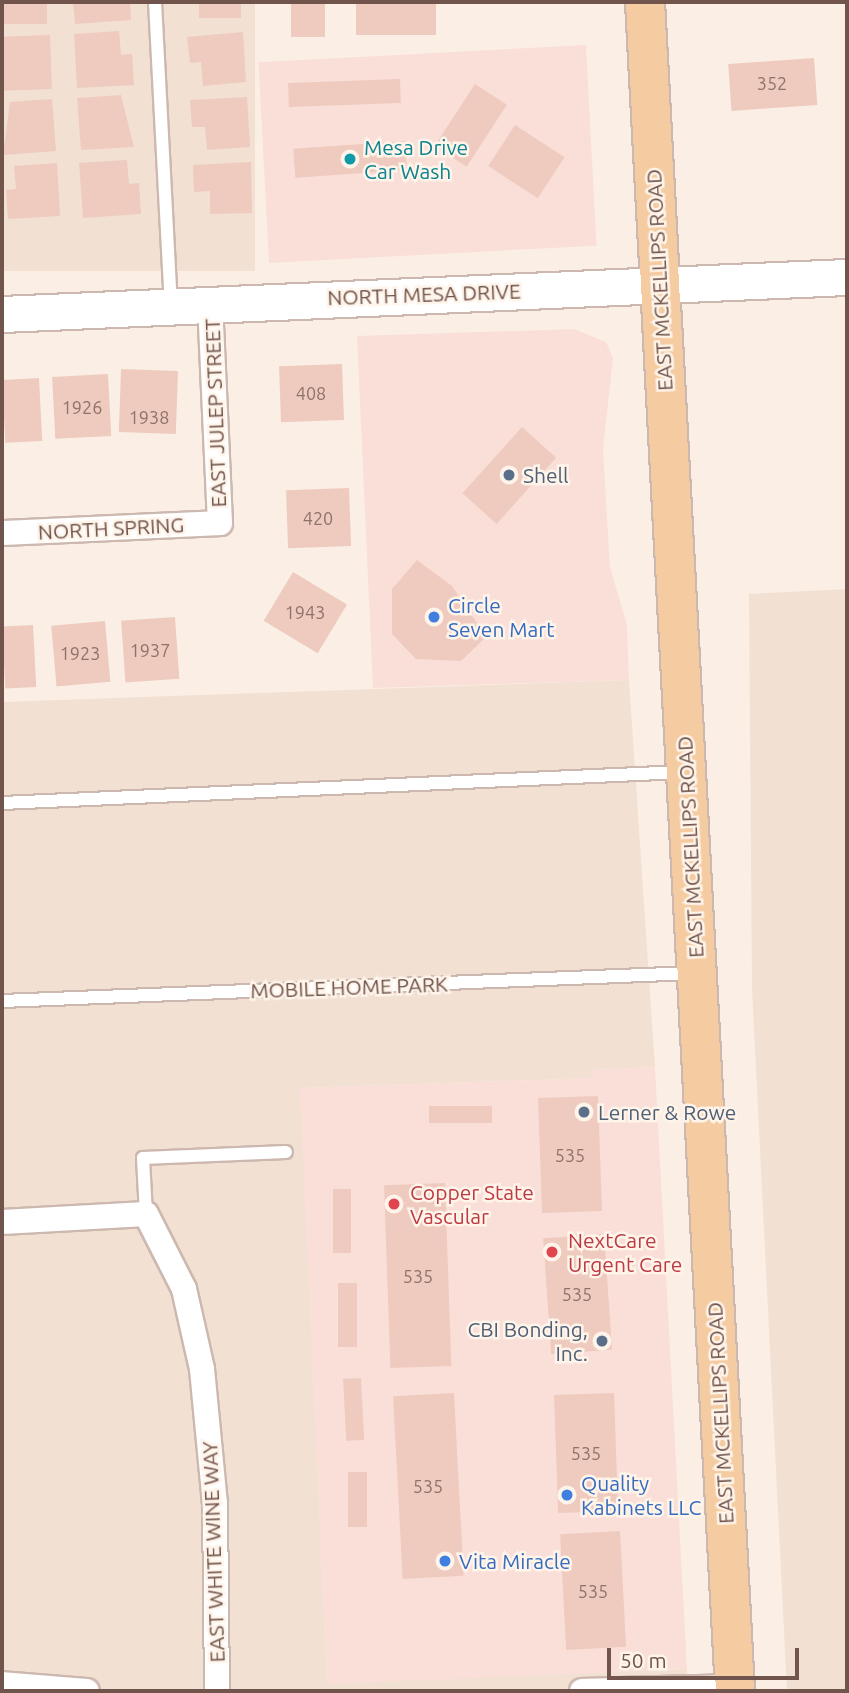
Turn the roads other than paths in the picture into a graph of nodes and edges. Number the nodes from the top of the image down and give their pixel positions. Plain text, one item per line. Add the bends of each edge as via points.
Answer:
1 (155, 2) edge
2 (645, 2) edge
3 (847, 277) edge
4 (660, 285) junction
5 (210, 302) junction
6 (171, 304) junction
7 (2, 314) edge
8 (220, 523) joint
9 (2, 533) edge
10 (686, 772) junction
11 (2, 803) edge
12 (697, 972) junction
13 (2, 1001) edge
14 (286, 1152) dead end
15 (146, 1214) junction
16 (2, 1222) edge
17 (2, 1684) edge
18 (735, 1689) edge
19 (87, 1691) edge
20 (218, 1691) edge
21 (582, 1691) edge

1 - 6 lane
2 - 4 main road, EAST MCKELLIPS ROAD
3 - 4 main road, NORTH MESA DRIVE
4 - 5 main road, NORTH MESA DRIVE
4 - 10 main road, EAST MCKELLIPS ROAD
5 - 6 main road, NORTH MESA DRIVE
5 - 8 street, EAST JULEP STREET
6 - 7 main road, NORTH MESA DRIVE
8 - 9 street, NORTH SPRING
10 - 11 lane
10 - 12 main road, EAST MCKELLIPS ROAD
12 - 13 lane, MOBILE HOME PARK
12 - 18 main road, EAST MCKELLIPS ROAD
14 - 15 lane via 143,1158
15 - 16 street
15 - 20 street, EAST WHITE WINE WAY via 184,1289 202,1369 215,1503
17 - 19 street
18 - 21 street

